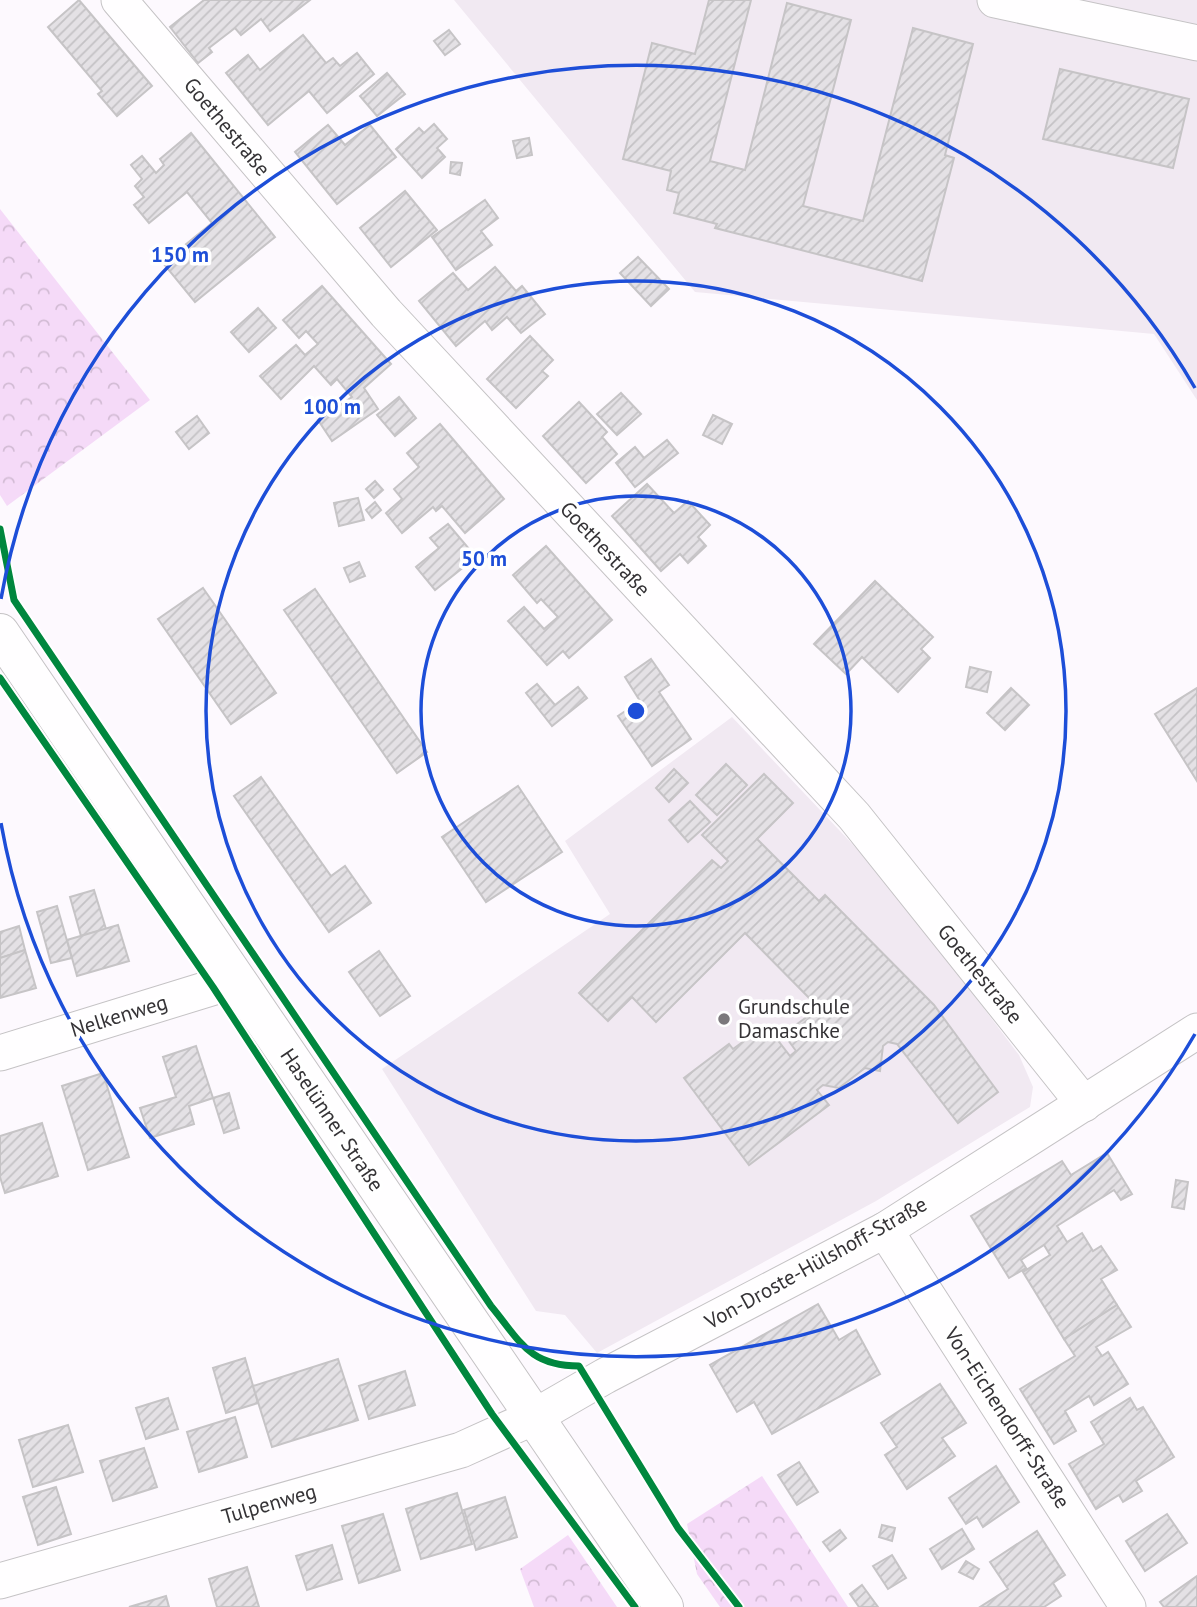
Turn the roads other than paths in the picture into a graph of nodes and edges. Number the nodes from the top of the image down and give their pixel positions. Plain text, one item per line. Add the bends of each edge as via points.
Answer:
1 (119, 0) edge
2 (995, 0) edge
3 (1197, 43) edge
4 (0, 633) edge
5 (237, 980) junction
6 (1197, 1031) edge
7 (0, 1053) edge
8 (1084, 1104) junction
9 (885, 1230) junction
10 (534, 1417) junction
11 (0, 1581) edge
12 (664, 1607) edge
13 (1128, 1607) edge

1 - 8 street, Goethestraße via 386,313 854,816
2 - 3 street
4 - 5 street, Haselünner Straße
5 - 7 street, Nelkenweg
5 - 10 street, Haselünner Straße
6 - 8 street, Von-Droste-Hülshoff-Straße
8 - 9 street, Von-Droste-Hülshoff-Straße
9 - 10 street, Von-Droste-Hülshoff-Straße
9 - 13 street, Von-Eichendorff-Straße
10 - 11 street, Tulpenweg via 461,1450
10 - 12 street, Haselünner Straße

